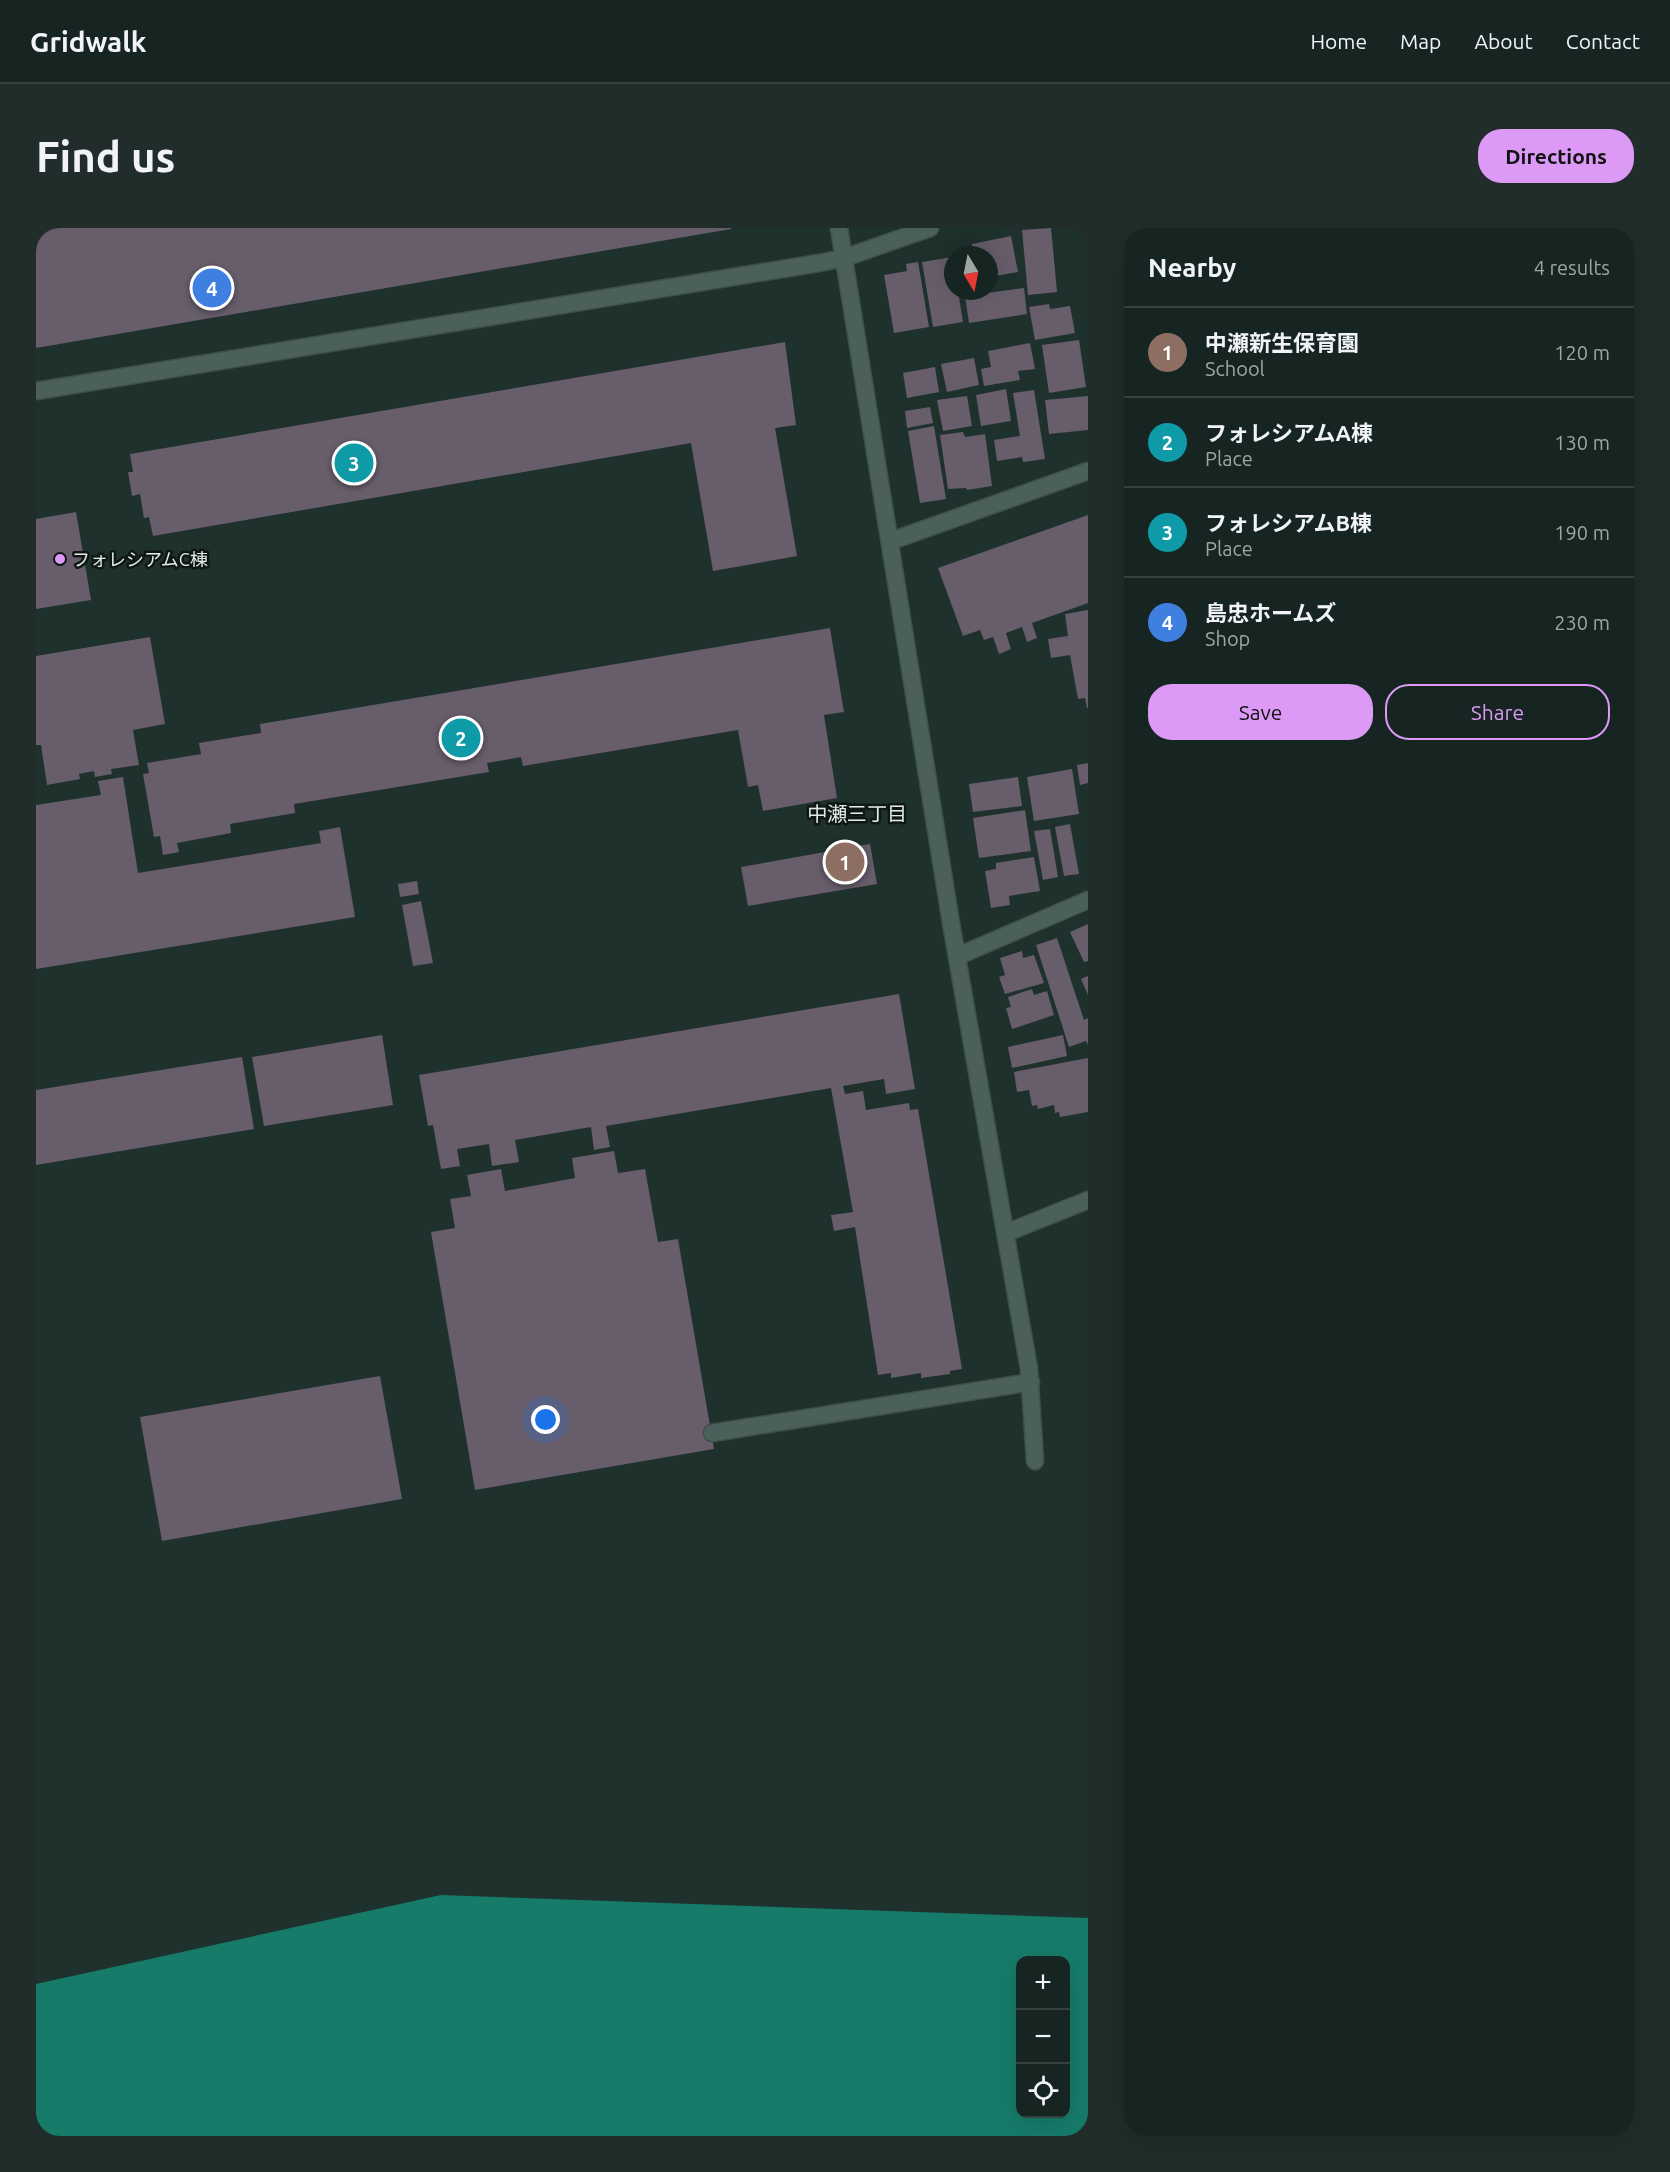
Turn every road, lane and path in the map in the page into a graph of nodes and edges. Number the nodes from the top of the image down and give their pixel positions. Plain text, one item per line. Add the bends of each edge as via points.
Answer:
1 (839, 228) edge
2 (930, 228) edge
3 (844, 258) junction
4 (36, 391) edge
5 (1088, 471) edge
6 (891, 541) junction
7 (1088, 900) edge
8 (958, 956) junction
9 (1088, 1200) edge
10 (1006, 1233) junction
11 (1031, 1382) junction
12 (712, 1433) dead end
13 (1035, 1461) dead end

1 - 3 street
2 - 3 street
3 - 4 street
3 - 6 street
5 - 6 street
6 - 8 street
7 - 8 street
8 - 10 street
9 - 10 street
10 - 11 street
11 - 12 street
11 - 13 street

